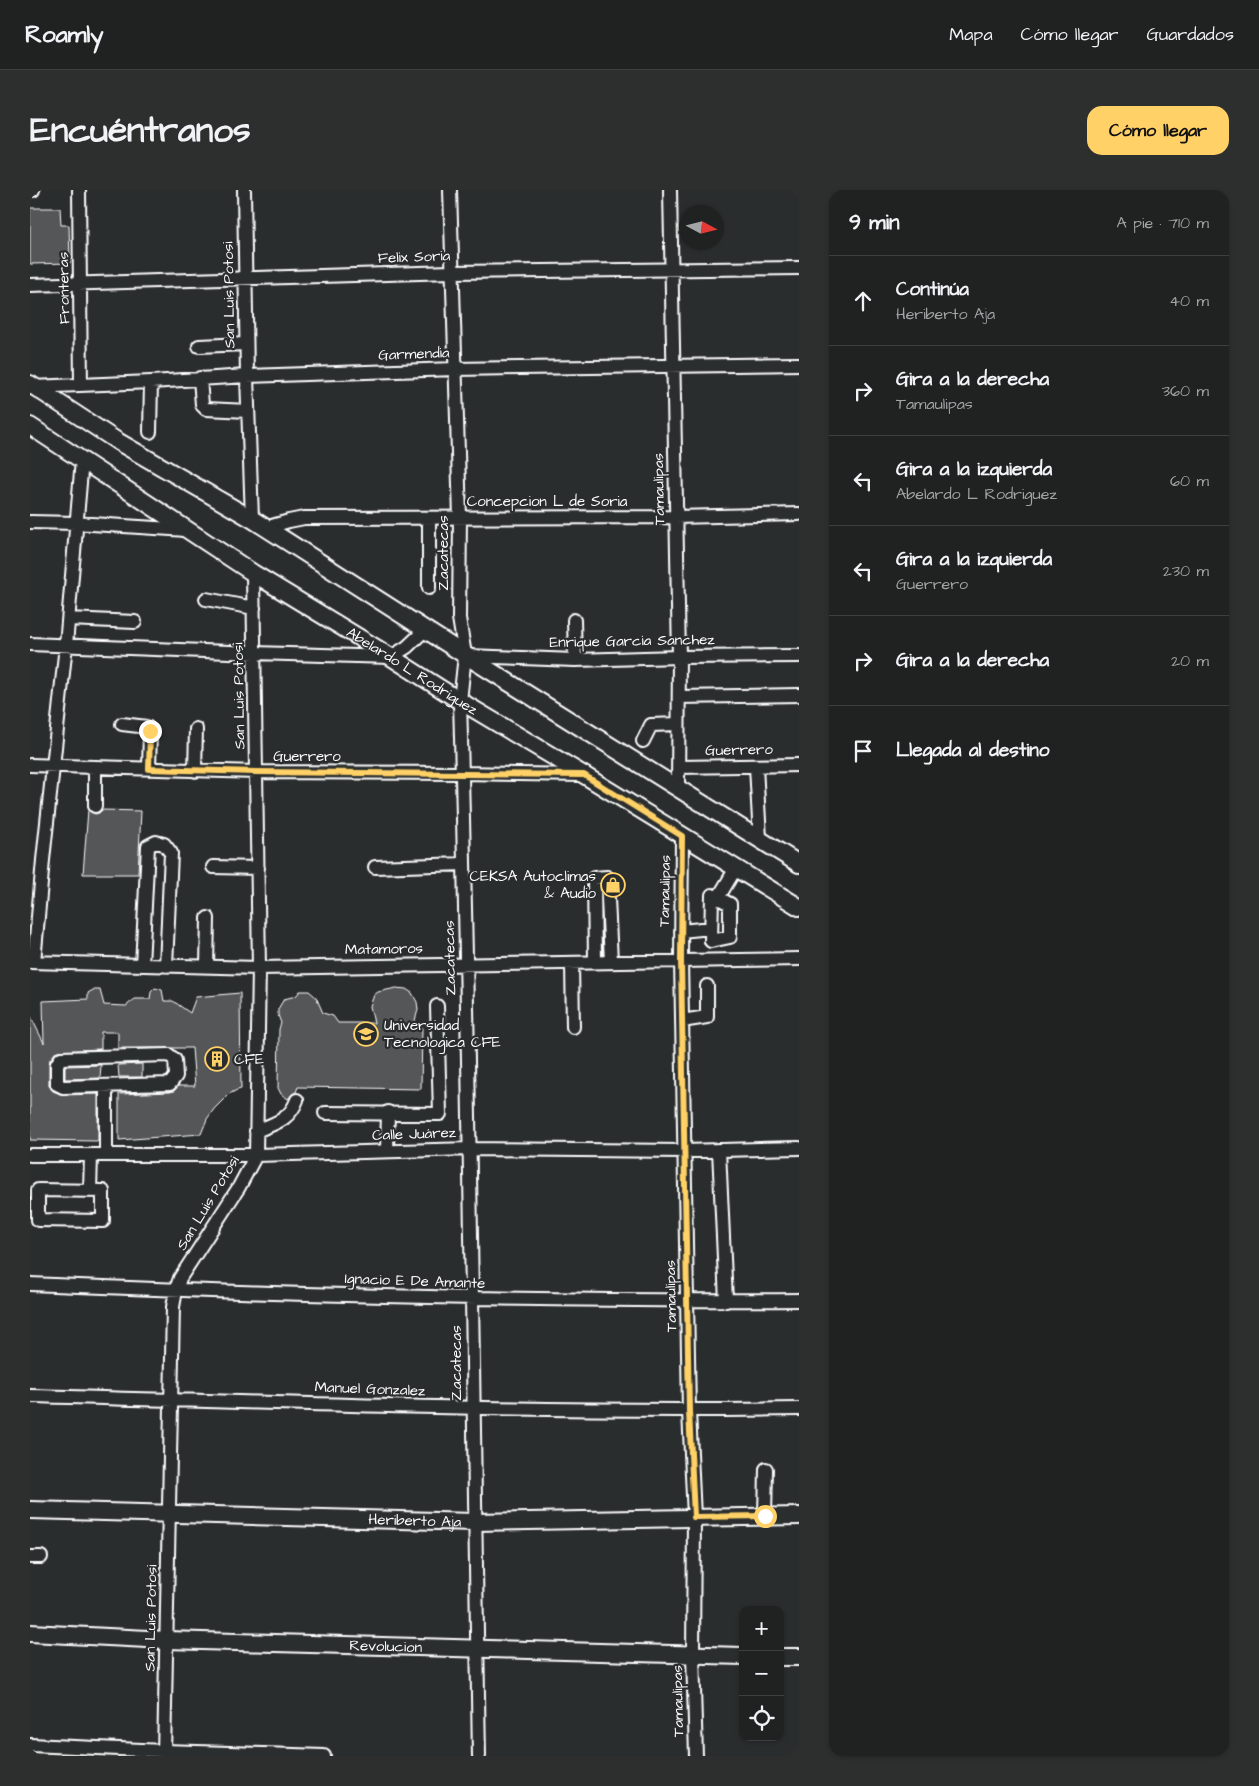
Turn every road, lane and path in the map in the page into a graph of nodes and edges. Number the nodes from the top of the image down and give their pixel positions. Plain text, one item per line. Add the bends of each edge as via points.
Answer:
1 (78, 190) edge
2 (244, 190) edge
3 (450, 190) edge
4 (670, 190) edge
5 (799, 268) edge
6 (670, 269) junction
7 (452, 272) junction
8 (245, 278) junction
9 (80, 284) junction
10 (30, 285) edge
11 (246, 344) junction
12 (199, 346) dead end
13 (799, 364) edge
14 (674, 366) junction
15 (455, 369) junction
16 (247, 376) junction
17 (200, 378) junction
18 (151, 382) junction
19 (81, 385) junction
20 (32, 386) edge
21 (248, 411) junction
22 (30, 426) edge
23 (150, 432) dead end
24 (82, 460) junction
25 (799, 514) edge
26 (675, 517) junction
27 (429, 518) junction
28 (460, 518) junction
29 (30, 522) edge
30 (76, 523) junction
31 (259, 523) junction
32 (187, 530) junction
33 (253, 573) junction
34 (429, 588) dead end
35 (206, 599) dead end
36 (254, 608) junction
37 (68, 619) junction
38 (574, 620) dead end
39 (135, 622) dead end
40 (425, 630) junction
41 (30, 644) edge
42 (66, 645) junction
43 (254, 654) junction
44 (465, 656) junction
45 (678, 656) junction
46 (799, 656) edge
47 (392, 657) junction
48 (575, 660) junction
49 (799, 695) edge
50 (679, 697) junction
51 (460, 701) junction
52 (122, 724) dead end
53 (678, 724) junction
54 (196, 729) dead end
55 (643, 741) dead end
56 (30, 765) edge
57 (799, 765) edge
58 (52, 766) junction
59 (756, 766) junction
60 (96, 767) junction
61 (679, 767) junction
62 (149, 769) junction
63 (195, 770) junction
64 (256, 772) junction
65 (462, 773) junction
66 (584, 775) junction
67 (678, 788) junction
68 (95, 806) dead end
69 (682, 836) junction
70 (760, 839) junction
71 (464, 864) junction
72 (799, 864) edge
73 (213, 867) dead end
74 (375, 867) dead end
75 (258, 868) junction
76 (736, 868) junction
77 (718, 898) junction
78 (799, 907) edge
79 (208, 918) dead end
80 (711, 928) junction
81 (681, 931) junction
82 (799, 959) edge
83 (681, 960) junction
84 (32, 962) edge
85 (572, 962) junction
86 (595, 962) junction
87 (611, 962) junction
88 (467, 964) junction
89 (142, 965) junction
90 (166, 966) junction
91 (206, 966) junction
92 (259, 968) junction
93 (707, 986) dead end
94 (437, 1006) dead end
95 (682, 1021) junction
96 (573, 1027) dead end
97 (106, 1086) junction
98 (297, 1100) dead end
99 (388, 1112) junction
100 (325, 1113) dead end
101 (256, 1131) junction
102 (799, 1148) edge
103 (471, 1149) junction
104 (719, 1150) junction
105 (387, 1151) junction
106 (684, 1151) junction
107 (30, 1155) edge
108 (106, 1155) junction
109 (256, 1155) junction
110 (91, 1156) junction
111 (90, 1190) junction
112 (30, 1284) edge
113 (176, 1290) junction
114 (472, 1299) junction
115 (799, 1300) edge
116 (687, 1301) junction
117 (726, 1301) junction
118 (30, 1396) edge
119 (171, 1400) junction
120 (472, 1408) junction
121 (799, 1409) edge
122 (689, 1411) junction
123 (766, 1469) dead end
124 (30, 1510) edge
125 (169, 1515) junction
126 (765, 1516) junction
127 (799, 1516) edge
128 (694, 1517) junction
129 (475, 1522) junction
130 (30, 1633) edge
131 (167, 1640) junction
132 (478, 1648) junction
133 (693, 1656) junction
134 (739, 1656) edge
135 (784, 1657) edge
136 (799, 1657) edge
137 (30, 1744) edge
138 (164, 1754) edge
139 (324, 1756) edge
140 (479, 1756) edge
141 (696, 1756) edge

1 - 9 street, Fronteras
2 - 8 street, San Luis Potosi
3 - 7 street, Zacatecas
4 - 6 street, Tamaulipas
5 - 6 street, Felix Soria
6 - 7 street, Felix Soria
6 - 14 street, Tamaulipas
7 - 8 street, Felix Soria
7 - 15 street, Zacatecas
8 - 9 street, Felix Soria
8 - 11 street, San Luis Potosi
9 - 10 street, Felix Soria
9 - 19 street, Fronteras
11 - 12 street
11 - 16 street, San Luis Potosi
13 - 14 street, Garmendia
14 - 15 street, Garmendia
14 - 26 street, Tamaulipas
15 - 16 street, Garmendia
15 - 28 street, Zacatecas
16 - 17 street, Garmendia
16 - 21 street, San Luis Potosi
17 - 18 street, Garmendia
17 - 21 street via 202,405 206,410
18 - 19 street, Garmendia
18 - 23 street
19 - 20 street, Garmendia
20 - 31 main road via 117,441
21 - 31 street, San Luis Potosi
22 - 24 main road, Abelardo L Rodriguez
24 - 30 street
24 - 32 main road, Abelardo L Rodriguez
25 - 26 street, Concepcion L de Soria
26 - 28 street, Concepcion L de Soria
26 - 45 street, Tamaulipas
27 - 28 street, Concepcion L de Soria
27 - 31 street, Concepcion L de Soria via 304,518
27 - 34 street
28 - 44 street, Zacatecas via 459,618
29 - 30 street
30 - 32 street
30 - 37 street
31 - 40 main road
32 - 33 main road, Abelardo L Rodriguez
33 - 36 street, San Luis Potosi
33 - 47 main road, Abelardo L Rodriguez
35 - 36 street
36 - 43 street, San Luis Potosi
37 - 39 street
37 - 42 street
38 - 48 street
40 - 44 main road
40 - 47 street
41 - 42 street
42 - 43 street
42 - 58 street
43 - 47 street
43 - 64 street, San Luis Potosi
44 - 48 street, Enrique Garcia Sanchez
44 - 51 street, Zacatecas
44 - 67 main road
45 - 46 street, Enrique Garcia Sanchez
45 - 48 street, Enrique Garcia Sanchez
45 - 50 street, Tamaulipas
47 - 51 main road, Abelardo L Rodriguez
49 - 50 street
50 - 53 street, Tamaulipas
51 - 65 street, Zacatecas
51 - 66 main road, Abelardo L Rodriguez
52 - 62 street via 148,727
53 - 55 street via 651,725
53 - 61 street, Tamaulipas
54 - 63 street
56 - 58 street, Guerrero
57 - 59 street, Guerrero
58 - 60 street, Guerrero
58 - 84 street
59 - 61 street, Guerrero
59 - 70 street
60 - 62 street, Guerrero
60 - 68 street
61 - 67 street, Tamaulipas
62 - 63 street, Guerrero
63 - 64 street, Guerrero
64 - 65 street, Guerrero
64 - 75 street, San Luis Potosi
65 - 66 street, Guerrero
65 - 71 street, Zacatecas
66 - 69 main road, Abelardo L Rodriguez
67 - 70 main road
69 - 76 main road, Abelardo L Rodriguez
69 - 81 street, Tamaulipas
70 - 72 main road
71 - 74 street
71 - 88 street, Zacatecas
73 - 75 street
75 - 92 street, San Luis Potosi
76 - 77 street
76 - 78 main road, Abelardo L Rodriguez
77 - 80 street via 712,895
77 - 80 street via 730,904 730,937 711,941
79 - 91 street
80 - 81 street
81 - 83 street, Tamaulipas
82 - 83 street, Matamoros
83 - 87 street, Matamoros
83 - 95 street, Tamaulipas
84 - 89 street, Matamoros
85 - 86 street, Matamoros
85 - 88 street, Matamoros
85 - 96 street
86 - 87 street, Matamoros
86 - 87 street via 594,878 607,878
88 - 92 street, Matamoros
88 - 103 street, Zacatecas
89 - 90 street, Matamoros
89 - 90 street via 148,846 156,842 164,844 171,853
90 - 91 street, Matamoros
91 - 92 street, Matamoros
92 - 101 street, San Luis Potosi
93 - 95 street via 707,1017
94 - 99 street via 440,1114
95 - 106 street, Tamaulipas
97 - 97 street via 63,1087 57,1084 57,1064 61,1058 170,1055 175,1060 176,1076 170,1084
97 - 108 street
98 - 101 street via 287,1117
99 - 100 street
99 - 105 street
101 - 109 street, San Luis Potosi
102 - 104 street, Calle Juárez
103 - 105 street, Calle Juárez
103 - 106 street, Calle Juárez
103 - 114 street, Zacatecas
104 - 106 street, Calle Juárez
104 - 117 street
105 - 109 street, Calle Juárez
106 - 116 street, Tamaulipas
107 - 110 street, Calle Juárez
108 - 109 street, Calle Juárez
108 - 110 street, Calle Juárez
109 - 113 street, San Luis Potosi via 239,1188 180,1278
110 - 111 street
111 - 111 street via 38,1190 38,1220 103,1221 103,1191
112 - 113 street, Ignacio E De Amante
113 - 114 street, Ignacio E De Amante
113 - 119 street, San Luis Potosi
114 - 116 street, Ignacio E De Amante
114 - 120 street, Zacatecas
115 - 117 street, Ignacio E De Amante
116 - 117 street, Ignacio E De Amante
116 - 122 street, Tamaulipas
118 - 119 street, Manuel Gonzalez
119 - 120 street, Manuel Gonzalez
119 - 125 street, San Luis Potosi
120 - 122 street, Manuel Gonzalez
120 - 129 street, Zacatecas
121 - 122 street, Manuel Gonzalez
122 - 128 street, Tamaulipas
123 - 126 street
124 - 125 main road, Heriberto Aja
125 - 129 main road, Heriberto Aja
125 - 131 street, San Luis Potosi
126 - 127 main road, Heriberto Aja
126 - 128 main road, Heriberto Aja
128 - 129 main road, Heriberto Aja
128 - 133 street, Tamaulipas
129 - 132 street, Zacatecas
130 - 131 main road, Revolucion
131 - 132 main road, Revolucion
131 - 138 street, San Luis Potosi
132 - 133 main road, Revolucion
132 - 140 street, Zacatecas
133 - 134 main road, Revolucion
133 - 141 street, Tamaulipas
135 - 136 main road
137 - 138 street
138 - 139 street

